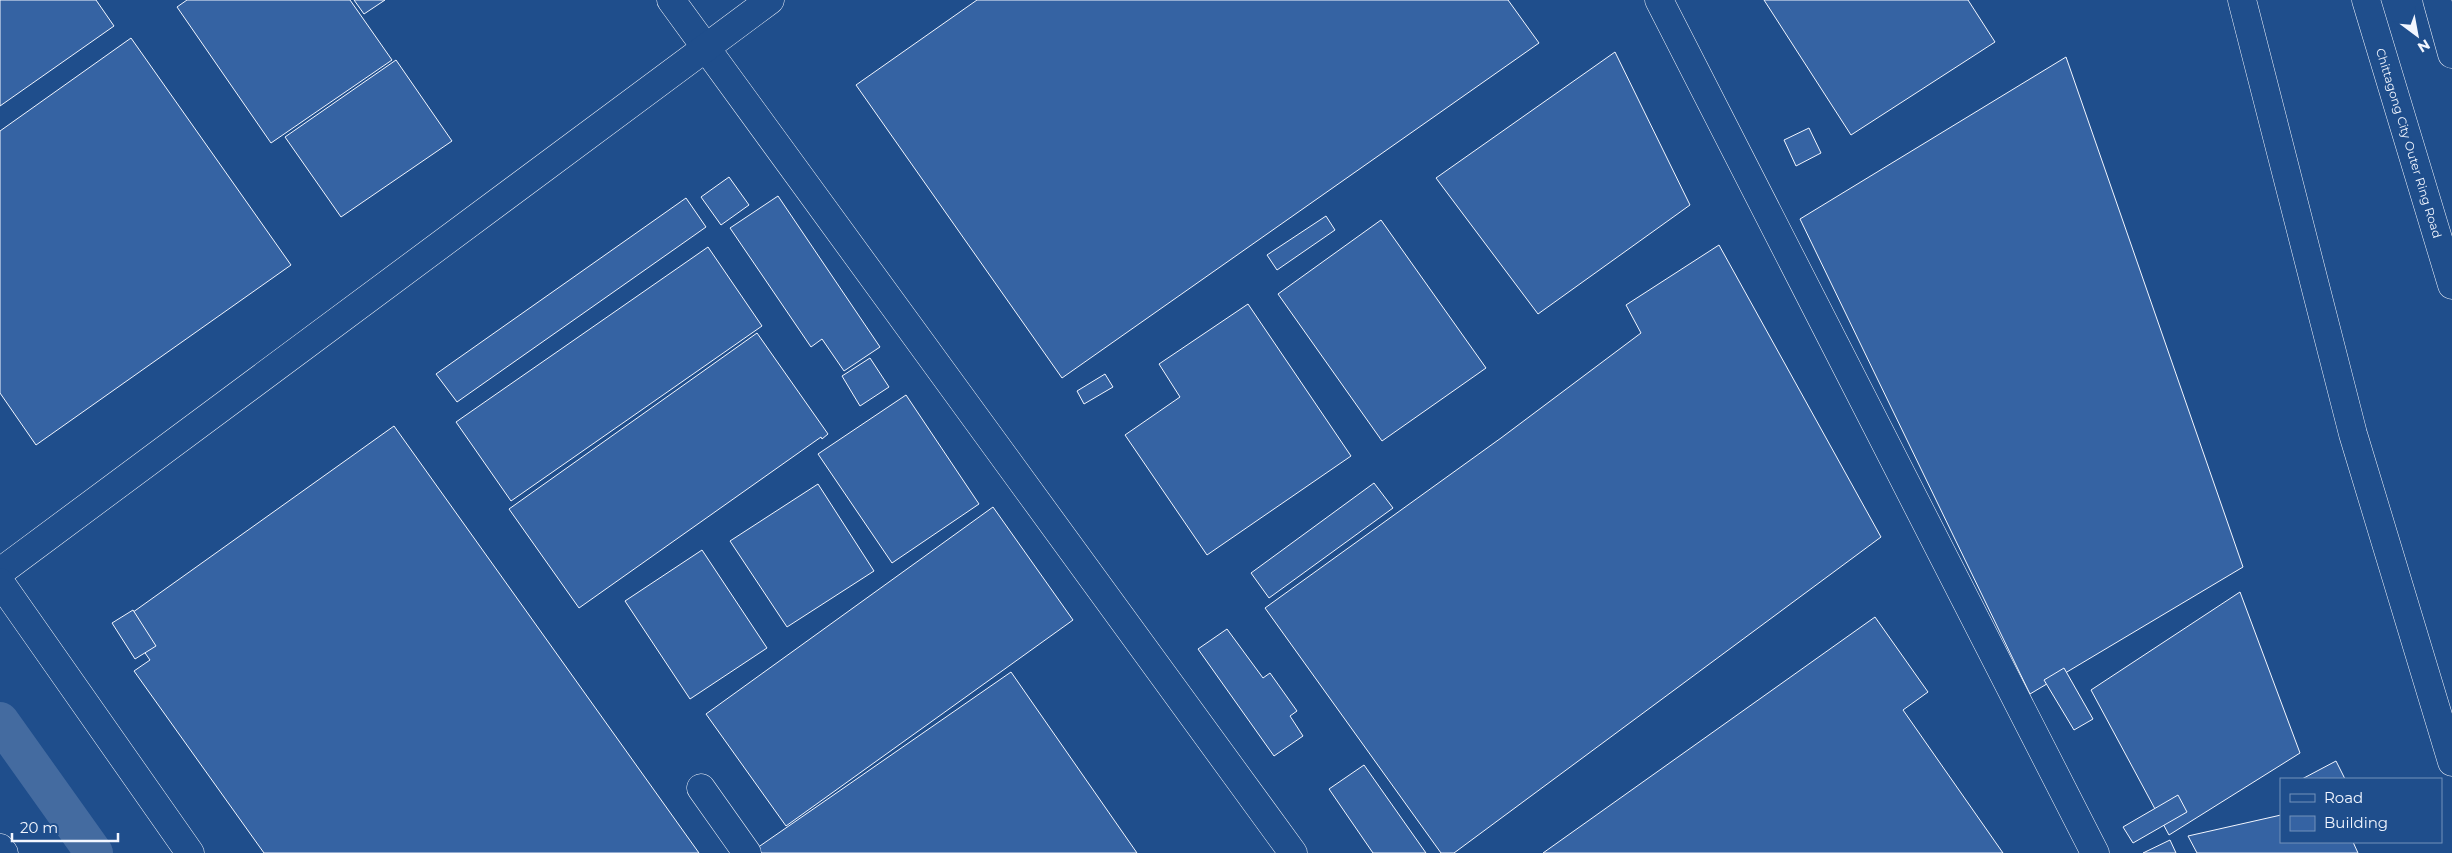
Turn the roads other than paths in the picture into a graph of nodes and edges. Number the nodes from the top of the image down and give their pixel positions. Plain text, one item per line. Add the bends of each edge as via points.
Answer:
1 (671, 0) edge
2 (770, 0) edge
3 (1659, 0) edge
4 (2242, 0) edge
5 (2366, 0) edge
6 (2437, 0) edge
7 (705, 47) junction
8 (2452, 54) edge
9 (2452, 285) edge
10 (0, 572) edge
11 (0, 582) edge
12 (2452, 762) edge
13 (701, 788) dead end
14 (0, 848) edge
15 (4, 853) edge
16 (190, 853) edge
17 (748, 853) edge
18 (1294, 853) edge
19 (2095, 853) edge

1 - 7 street
2 - 7 street
3 - 19 street
4 - 12 street via 2353,434
5 - 9 street, Chittagong City Outer Ring Road
6 - 8 street
7 - 10 street
7 - 18 street
11 - 16 street
13 - 17 street
14 - 15 street

